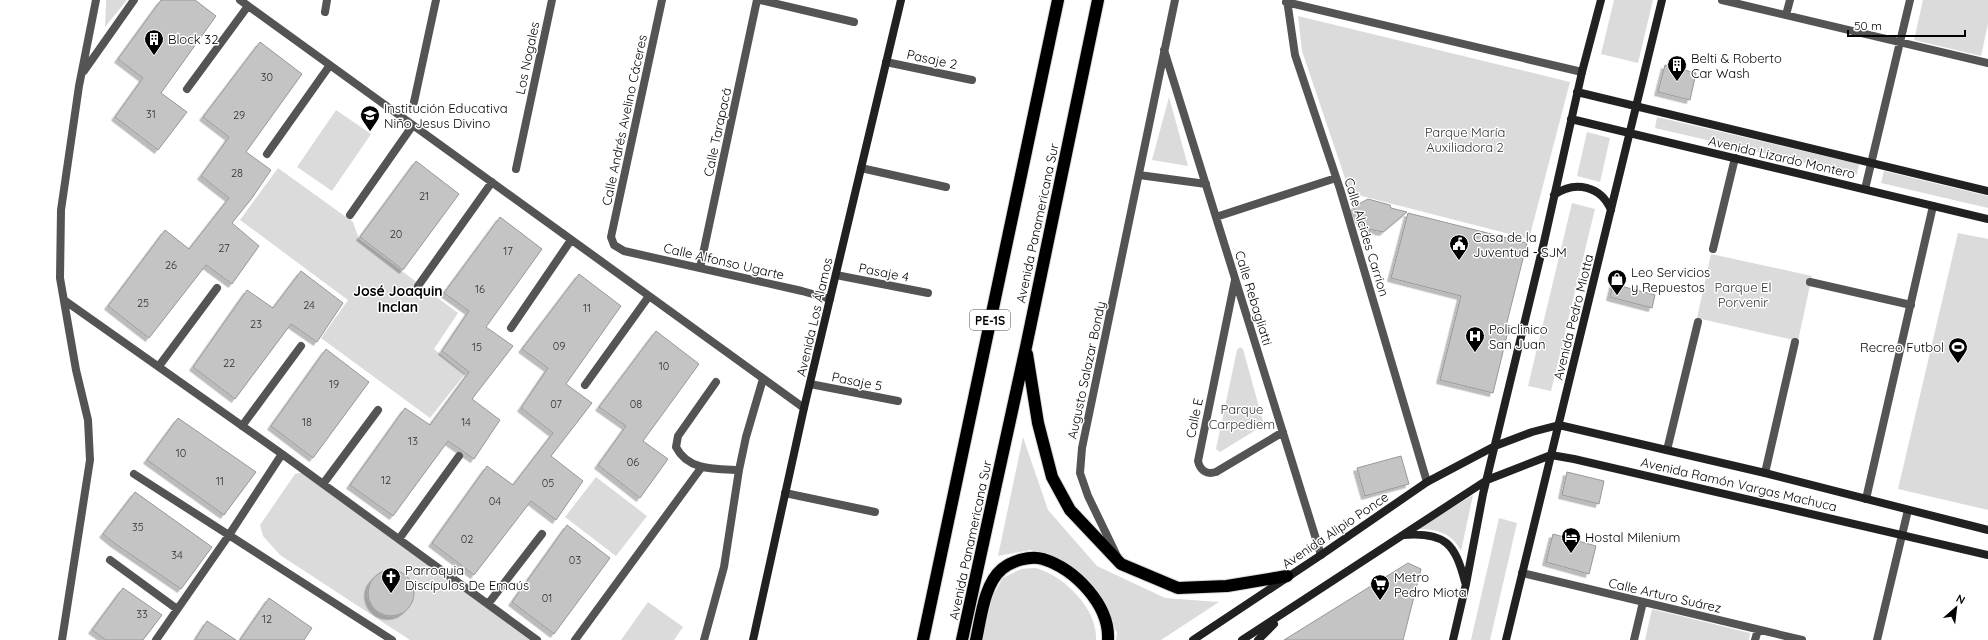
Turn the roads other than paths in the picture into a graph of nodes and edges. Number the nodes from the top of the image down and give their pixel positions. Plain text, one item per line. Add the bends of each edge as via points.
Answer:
1 (96, 0) edge
2 (134, 0) edge
3 (240, 0) edge
4 (327, 0) edge
5 (436, 0) edge
6 (552, 0) edge
7 (662, 0) edge
8 (759, 0) edge
9 (901, 0) edge
10 (1058, 0) edge
11 (1098, 0) edge
12 (1175, 0) edge
13 (1601, 0) edge
14 (1662, 0) edge
15 (1722, 0) edge
16 (1790, 0) edge
17 (1910, 0) edge
18 (1287, 1) edge
19 (248, 6) junction
20 (325, 12) dead end
21 (1786, 15) junction
22 (854, 22) dead end
23 (1900, 42) junction
24 (1164, 49) junction
25 (886, 62) junction
26 (1988, 63) edge
27 (330, 65) junction
28 (1582, 72) junction
29 (82, 74) junction
30 (972, 80) dead end
31 (188, 90) dead end
32 (1577, 92) junction
33 (414, 102) dead end
34 (1636, 106) junction
35 (1571, 119) junction
36 (413, 125) junction
37 (1630, 133) junction
38 (267, 154) dead end
39 (1735, 158) junction
40 (1871, 163) junction
41 (861, 168) junction
42 (516, 169) dead end
43 (1139, 175) junction
44 (1336, 178) junction
45 (492, 182) junction
46 (1206, 184) junction
47 (946, 187) dead end
48 (1865, 189) junction
49 (1988, 191) edge
50 (1554, 195) junction
51 (1933, 206) junction
52 (1611, 210) junction
53 (350, 216) dead end
54 (1216, 217) junction
55 (1988, 219) edge
56 (571, 240) junction
57 (614, 245) joint
58 (1713, 249) dead end
59 (700, 268) junction
60 (836, 275) junction
61 (1235, 279) junction
62 (1810, 282) dead end
63 (418, 286) dead end
64 (217, 288) dead end
65 (928, 293) dead end
66 (649, 296) junction
67 (830, 299) junction
68 (64, 300) junction
69 (1911, 305) junction
70 (1698, 322) dead end
71 (511, 328) dead end
72 (1795, 342) dead end
73 (301, 346) dead end
74 (1026, 346) junction
75 (159, 366) junction
76 (763, 379) junction
77 (716, 382) dead end
78 (810, 384) junction
79 (585, 386) dead end
80 (898, 401) dead end
81 (804, 408) junction
82 (378, 410) dead end
83 (1559, 425) junction
84 (242, 426) junction
85 (1283, 432) junction
86 (1495, 446) junction
87 (1667, 450) junction
88 (282, 454) junction
89 (1551, 455) junction
90 (459, 456) dead end
91 (701, 468) junction
92 (739, 470) junction
93 (1765, 473) junction
94 (134, 474) dead end
95 (1487, 480) junction
96 (1427, 482) junction
97 (323, 484) junction
98 (785, 493) junction
99 (1866, 499) junction
100 (1908, 510) junction
101 (875, 512) dead end
102 (1988, 530) edge
103 (542, 534) dead end
104 (1902, 534) junction
105 (229, 535) junction
106 (1404, 535) junction
107 (398, 539) junction
108 (1321, 555) junction
109 (1988, 555) edge
110 (110, 560) dead end
111 (1121, 564) junction
112 (1522, 573) junction
113 (1287, 576) junction
114 (1466, 584) junction
115 (1642, 602) junction
116 (488, 604) junction
117 (177, 609) junction
118 (1284, 614) junction
119 (1758, 630) junction
120 (62, 640) edge
121 (156, 640) edge
122 (392, 640) edge
123 (537, 640) edge
124 (575, 640) edge
125 (704, 640) edge
126 (753, 640) edge
127 (923, 640) edge
128 (962, 640) edge
129 (976, 640) edge
130 (1108, 640) edge
131 (1193, 640) edge
132 (1242, 640) edge
133 (1258, 640) edge
134 (1453, 640) edge
135 (1506, 640) edge
136 (1634, 640) edge
137 (1755, 640) edge
138 (1802, 640) edge
139 (1877, 640) edge

1 - 29 street
2 - 29 street
3 - 19 street
4 - 20 street
5 - 33 street
6 - 42 street, Los Nogales
7 - 57 street, Calle Andrés Avelino Cáceres via 610,237
8 - 22 street
8 - 59 street, Calle Tarapacá
9 - 25 main road, Avenida Los Álamos
10 - 127 highway, Avenida Panamericana Sur / PE-1S
11 - 74 highway, Avenida Panamericana Sur / PE-1S
12 - 24 street, Augusto Salazar Bondy
13 - 28 main road
14 - 34 main road, Avenida Pedro Miotta
15 - 21 street
16 - 21 street
17 - 23 street
18 - 28 street
18 - 44 street, Calle Alcides Carrion via 1295,55
19 - 27 street
19 - 31 street
21 - 23 street
23 - 26 street
23 - 40 street
24 - 43 street, Augusto Salazar Bondy
24 - 46 street, Calle Rebagliatti
25 - 30 street, Pasaje 2
25 - 41 main road, Avenida Los Álamos
27 - 36 street
27 - 38 street
28 - 32 main road
29 - 68 street via 61,210 60,278
32 - 34 main road, Avenida Lizardo Montero
32 - 35 main road
34 - 37 main road, Avenida Pedro Miotta
34 - 40 main road, Avenida Lizardo Montero
35 - 37 main road, Avenida Lizardo Montero
35 - 50 main road
36 - 45 street
36 - 53 street
37 - 39 main road, Avenida Lizardo Montero
37 - 52 main road, Avenida Pedro Miotta
39 - 48 main road, Avenida Lizardo Montero
39 - 58 street
40 - 48 street
40 - 49 main road, Avenida Lizardo Montero
41 - 47 street
41 - 60 main road, Avenida Los Álamos
43 - 46 street
43 - 111 street, Augusto Salazar Bondy via 1082,448 1080,473 1088,496
44 - 54 street
44 - 96 street, Calle Alcides Carrion
45 - 56 street
45 - 63 street
46 - 54 street, Calle Rebagliatti
48 - 51 main road, Avenida Lizardo Montero
50 - 52 main road via 1569,187 1586,187 1602,195
50 - 86 main road
51 - 55 main road, Avenida Lizardo Montero
51 - 69 street
52 - 83 main road, Avenida Pedro Miotta
54 - 61 street, Calle Rebagliatti
56 - 66 street
56 - 71 street
57 - 59 street, Calle Alfonso Ugarte via 624,251
59 - 67 street, Calle Alfonso Ugarte
60 - 65 street, Pasaje 4
60 - 67 main road, Avenida Los Álamos
61 - 85 street, Calle Rebagliatti
61 - 85 street, Calle E via 1199,465 1208,473 1216,472
62 - 69 street
64 - 75 street
66 - 76 street
66 - 79 street
67 - 78 main road, Avenida Los Álamos
68 - 75 street
68 - 120 street via 88,420 90,460
69 - 99 street
70 - 87 street
72 - 93 street
73 - 84 street
74 - 111 highway via 1038,423 1052,477 1070,510
74 - 128 highway, Avenida Panamericana Sur / PE-1S
75 - 84 street
76 - 81 street
76 - 92 street
77 - 91 street via 676,441 678,451
78 - 80 street, Pasaje 5
78 - 81 main road, Avenida Los Álamos
81 - 98 main road, Avenida Los Álamos
82 - 97 street
83 - 86 main road, Avenida Ramón Vargas Machuca
83 - 87 main road, Avenida Ramón Vargas Machuca
83 - 89 main road, Avenida Pedro Miotta
84 - 88 street
85 - 108 street, Calle Rebagliatti
86 - 95 main road
86 - 96 main road, Avenida Alipio Ponce
87 - 93 main road, Avenida Ramón Vargas Machuca
88 - 97 street
88 - 105 street
89 - 95 main road
89 - 104 main road, Avenida Ramón Vargas Machuca
89 - 112 main road, Avenida Pedro Miotta
90 - 107 street
91 - 92 street
91 - 124 street
92 - 125 street via 724,567
93 - 99 main road, Avenida Ramón Vargas Machuca
94 - 105 street
95 - 106 main road
95 - 114 main road
96 - 108 main road, Avenida Alipio Ponce
97 - 107 street
98 - 101 street
98 - 126 main road, Avenida Los Álamos
99 - 100 main road, Avenida Ramón Vargas Machuca
100 - 102 main road, Avenida Ramón Vargas Machuca
100 - 104 street
103 - 116 street
104 - 109 main road, Avenida Ramón Vargas Machuca
104 - 139 street
105 - 117 street
105 - 122 street
106 - 114 main road via 1421,534 1438,538 1453,548
106 - 118 main road
107 - 116 street
108 - 113 main road, Avenida Alipio Ponce
110 - 117 street
111 - 113 highway via 1178,588 1226,586
112 - 115 street, Calle Arturo Suárez
112 - 135 main road, Avenida Pedro Miotta
113 - 131 main road, Avenida Alipio Ponce
114 - 134 main road
115 - 119 street, Calle Arturo Suárez
115 - 136 street
116 - 123 street
117 - 121 street
118 - 132 main road
118 - 133 main road
119 - 137 street
119 - 138 street, Calle Arturo Suárez
129 - 130 highway via 990,585 1002,569 1020,560 1041,558 1060,566 1094,598 1105,619

